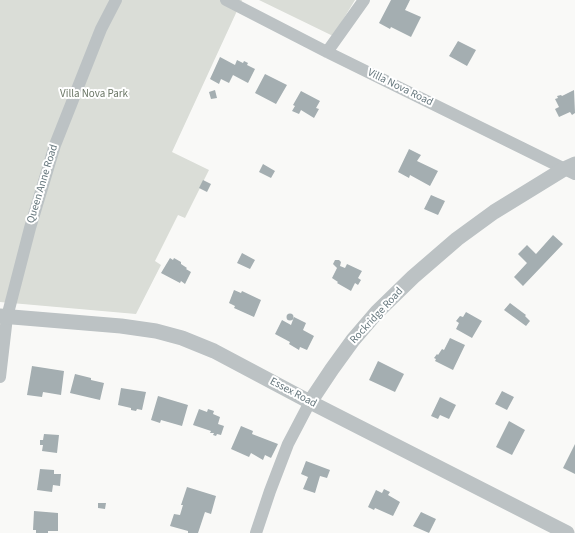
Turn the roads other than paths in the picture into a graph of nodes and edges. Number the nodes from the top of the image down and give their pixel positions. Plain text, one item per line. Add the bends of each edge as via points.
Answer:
1 (116, 0) edge
2 (226, 0) edge
3 (364, 0) edge
4 (327, 52) junction
5 (571, 169) edge
6 (3, 317) edge
7 (0, 377) edge
8 (310, 402) junction
9 (256, 533) edge
10 (567, 533) edge

1 - 6 street, Queen Anne Road via 55,145
2 - 4 street, Villa Nova Road
3 - 4 street
4 - 5 street, Villa Nova Road
5 - 8 street, Rockridge Road via 488,216 457,239 413,278 377,312 353,340
6 - 7 street, Queen Anne Road
6 - 8 street, Essex Road via 121,326 182,338 214,351
8 - 9 street, Rockridge Road via 288,444
8 - 10 street, Essex Road

